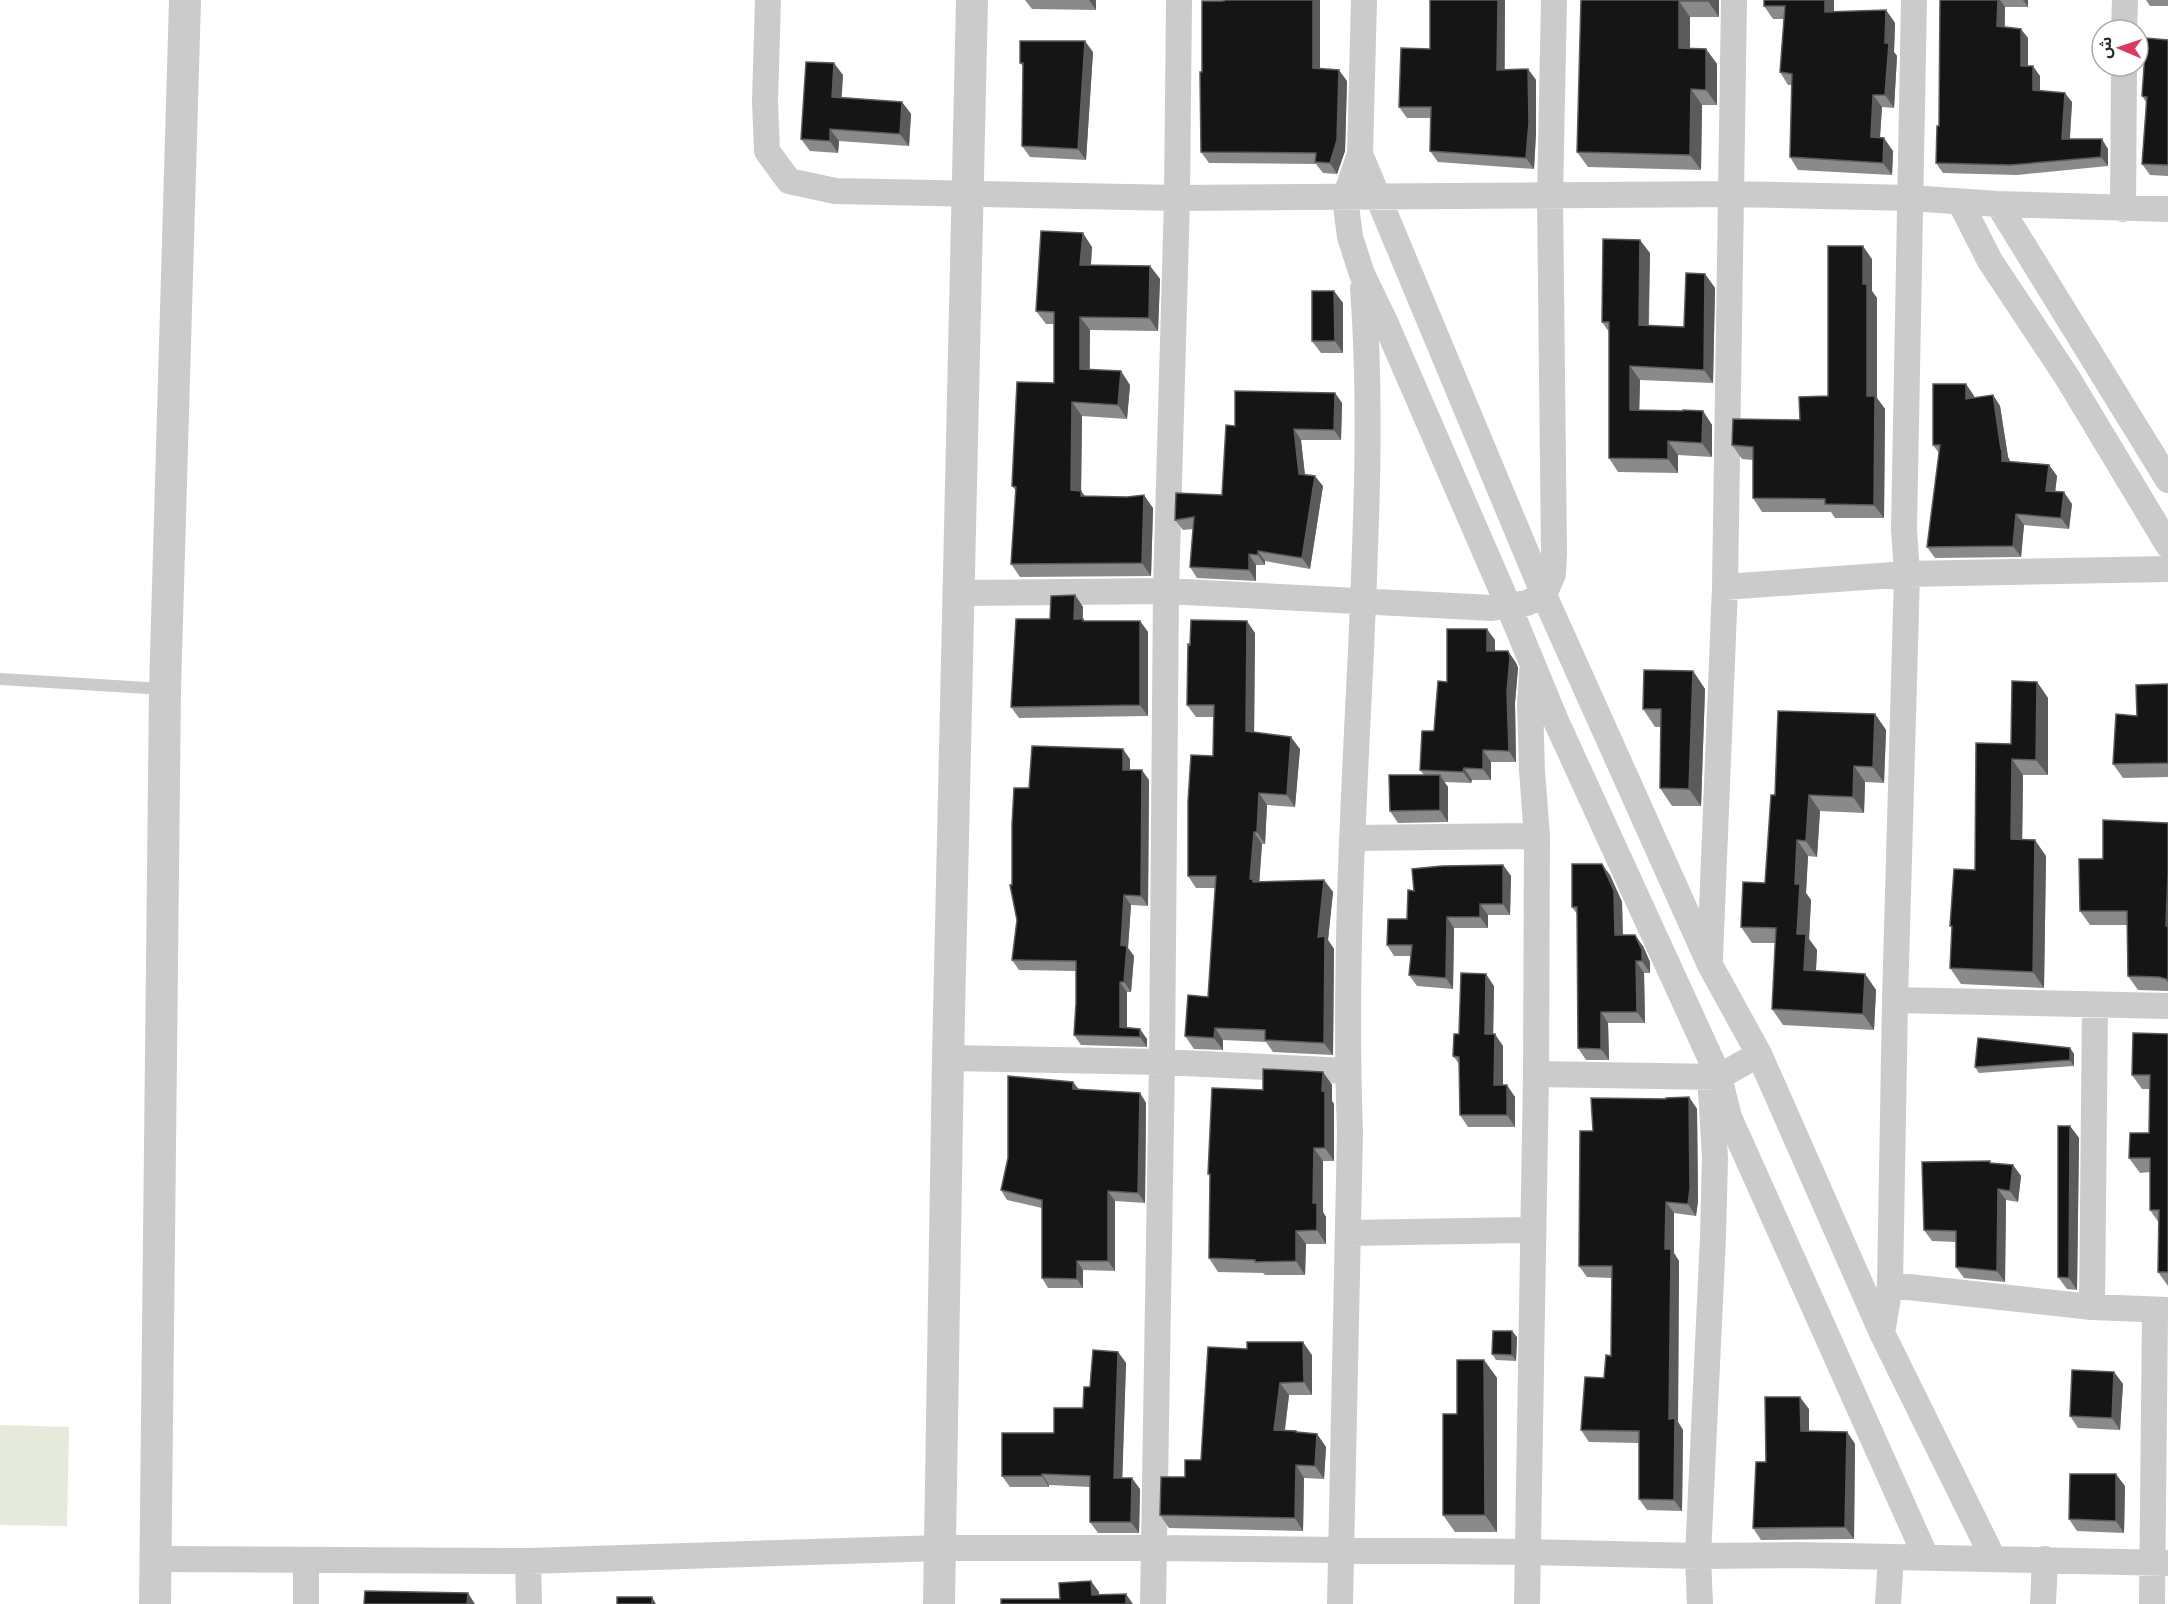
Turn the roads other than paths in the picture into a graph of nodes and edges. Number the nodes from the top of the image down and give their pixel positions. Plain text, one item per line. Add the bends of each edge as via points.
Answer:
1 (185, 0) edge
2 (768, 0) edge
3 (972, 0) edge
4 (1179, 0) edge
5 (1364, 0) edge
6 (1554, 0) edge
7 (1734, 0) edge
8 (1914, 0) edge
9 (2125, 0) edge
10 (2124, 18) edge
11 (2124, 78) edge
12 (1360, 154) junction
13 (968, 194) junction
14 (1732, 194) junction
15 (1550, 196) junction
16 (1378, 197) junction
17 (1177, 198) junction
18 (1345, 198) junction
19 (1910, 198) junction
20 (1960, 202) junction
21 (1998, 204) junction
22 (2123, 209) junction
23 (2168, 209) edge
24 (1362, 274) junction
25 (2168, 480) edge
26 (2168, 545) edge
27 (2168, 569) edge
28 (1907, 573) junction
29 (1725, 587) junction
30 (1166, 591) junction
31 (960, 592) junction
32 (1544, 595) junction
33 (1363, 602) junction
34 (1509, 607) junction
35 (1532, 663) junction
36 (0, 679) edge
37 (165, 689) junction
38 (1537, 836) junction
39 (1352, 838) junction
40 (1710, 965) junction
41 (1895, 1000) junction
42 (2095, 1005) junction
43 (2168, 1006) edge
44 (1759, 1054) junction
45 (948, 1058) junction
46 (1162, 1062) junction
47 (1347, 1071) junction
48 (1536, 1074) junction
49 (1714, 1077) junction
50 (1533, 1230) junction
51 (1348, 1233) junction
52 (1890, 1285) junction
53 (2092, 1307) junction
54 (2162, 1310) edge
55 (1882, 1334) junction
56 (939, 1548) junction
57 (1154, 1548) junction
58 (1340, 1551) junction
59 (1527, 1552) junction
60 (1698, 1556) junction
61 (1891, 1557) junction
62 (1926, 1557) junction
63 (1993, 1558) junction
64 (155, 1559) junction
65 (2045, 1559) junction
66 (306, 1560) junction
67 (528, 1561) junction
68 (2160, 1563) edge
69 (155, 1604) edge
70 (306, 1604) edge
71 (529, 1604) edge
72 (939, 1604) edge
73 (1153, 1604) edge
74 (1340, 1604) edge
75 (1527, 1604) edge
76 (1700, 1604) edge
77 (1888, 1604) edge
78 (2043, 1604) edge
79 (2152, 1604) edge

1 - 37 street
2 - 13 street via 767,152 789,181 835,190
3 - 13 street
4 - 17 street
5 - 12 street
6 - 15 street
7 - 14 street
8 - 19 street
9 - 10 street
11 - 22 street
12 - 16 street
12 - 18 street
13 - 17 street
13 - 31 street
14 - 15 street
14 - 19 street
14 - 29 street
15 - 16 street
15 - 32 street via 1554,553 1553,574
16 - 18 street
16 - 32 street
17 - 18 street
17 - 30 street
18 - 24 street via 1350,237
19 - 20 street
19 - 28 street via 1904,529
20 - 21 street
20 - 26 street via 1990,261 2067,377
21 - 22 street
21 - 25 street
22 - 23 street
24 - 33 street via 1368,347
24 - 34 street
27 - 28 street
28 - 29 street
28 - 41 street
29 - 40 street
30 - 31 street
30 - 33 street
30 - 46 street
31 - 45 street
32 - 34 street
32 - 40 street
33 - 34 street
33 - 39 street
34 - 35 street
35 - 38 street via 1530,704
35 - 49 street
36 - 37 lane
37 - 64 street
38 - 39 street
38 - 48 street
39 - 47 street
40 - 44 street
41 - 42 street
41 - 52 street
42 - 43 street
42 - 53 street
44 - 49 street
44 - 55 street
45 - 46 street
45 - 56 street
46 - 47 street
46 - 57 street
47 - 51 street
48 - 49 street
48 - 50 street
49 - 60 street via 1713,1225
49 - 62 street
50 - 51 street
50 - 59 street
51 - 58 street
52 - 53 street
52 - 55 street
53 - 54 street
54 - 68 street
55 - 63 street
56 - 57 street
56 - 67 street
56 - 72 street
57 - 58 street
57 - 73 street
58 - 59 street
58 - 74 street
59 - 60 street
59 - 75 street
60 - 61 street
60 - 76 street
61 - 62 street
61 - 77 street
62 - 63 street
63 - 65 street
64 - 66 street
64 - 69 street
65 - 68 street
65 - 78 street
66 - 67 street
66 - 70 street
67 - 71 street
68 - 79 street

